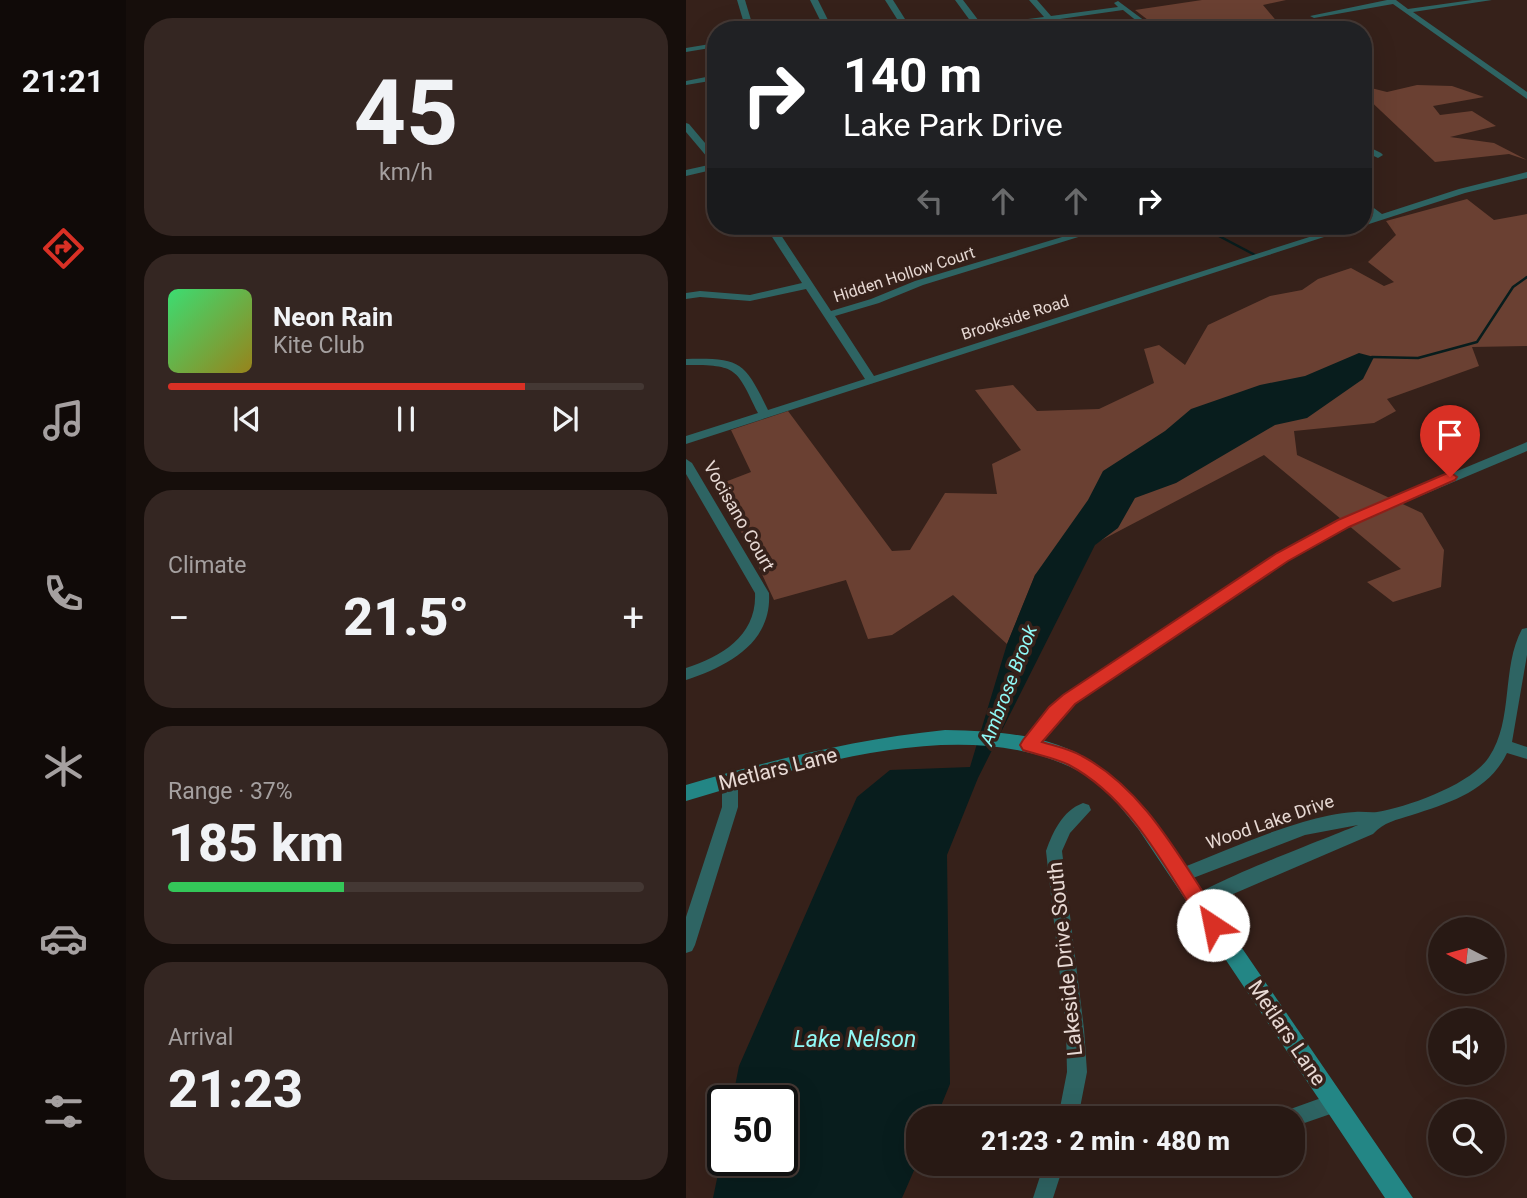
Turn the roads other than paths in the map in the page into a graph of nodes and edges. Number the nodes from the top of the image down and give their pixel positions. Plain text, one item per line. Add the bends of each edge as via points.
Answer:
1 (741, 0) edge
2 (814, 0) edge
3 (889, 0) edge
4 (959, 0) edge
5 (1033, 0) edge
6 (1114, 0) edge
7 (1488, 0) edge
8 (1393, 1) edge
9 (1125, 8) junction
10 (1407, 11) junction
11 (1314, 16) dead end
12 (1049, 18) junction
13 (749, 21) edge
14 (825, 21) edge
15 (902, 21) edge
16 (975, 21) edge
17 (1026, 21) edge
18 (1142, 21) edge
19 (707, 46) edge
20 (687, 49) edge
21 (707, 79) edge
22 (686, 83) edge
23 (1527, 96) edge
24 (686, 126) edge
25 (1372, 152) edge
26 (707, 153) edge
27 (1378, 155) dead end
28 (707, 167) edge
29 (686, 173) edge
30 (1527, 175) edge
31 (1372, 210) edge
32 (1380, 217) junction
33 (1372, 220) edge
34 (776, 235) edge
35 (1080, 235) edge
36 (1325, 235) edge
37 (808, 285) junction
38 (686, 296) edge
39 (828, 315) junction
40 (686, 362) edge
41 (871, 380) junction
42 (765, 415) junction
43 (686, 440) edge
44 (1527, 446) edge
45 (686, 463) edge
46 (1527, 633) edge
47 (686, 674) edge
48 (1019, 743) junction
49 (1503, 746) junction
50 (1527, 753) edge
51 (730, 781) junction
52 (688, 791) edge
53 (1083, 810) dead end
54 (1376, 819) junction
55 (1330, 822) junction
56 (1340, 842) junction
57 (1251, 849) junction
58 (1264, 872) junction
59 (1180, 876) junction
60 (1197, 902) junction
61 (686, 945) edge
62 (1335, 1102) junction
63 (1071, 1106) edge
64 (1305, 1113) edge
65 (1050, 1176) edge
66 (1042, 1198) edge
67 (1400, 1198) edge

1 - 13 street
2 - 14 street
3 - 15 street
4 - 16 street
5 - 12 street
6 - 9 street
7 - 10 street
8 - 10 street
8 - 11 street
9 - 12 street
9 - 18 street
10 - 23 street
12 - 17 street
19 - 20 street
21 - 22 street
24 - 26 street
25 - 27 street
28 - 29 street
30 - 32 street
31 - 32 street
32 - 33 street
34 - 37 street
35 - 39 street, Hidden Hollow Court
36 - 41 street, Brookside Road
37 - 38 street via 750,298
37 - 39 street
39 - 41 street
40 - 42 street via 733,363 742,369
41 - 42 street, Brookside Road
42 - 43 street, Brookside Road
44 - 48 street via 1344,523 1283,557 1069,699
45 - 47 street, Vocisano Court via 764,602 744,642 718,662
46 - 49 street, Wood Lake Drive
48 - 51 main road, Metlars Lane via 914,740
48 - 59 main road, Metlars Lane via 1074,760 1114,786
49 - 50 street
49 - 54 street, Wood Lake Drive via 1490,768 1466,788
51 - 52 main road, Metlars Lane
51 - 61 street via 730,807
53 - 63 street, Lakeside Drive South via 1063,829 1054,851 1075,1028 1077,1072
54 - 55 street, Wood Lake Drive via 1360,816
54 - 56 street, Wood Lake Drive via 1367,829
55 - 56 street
55 - 57 street, Wood Lake Drive
56 - 58 street, Wood Lake Drive
57 - 58 street
57 - 59 street, Wood Lake Drive
58 - 60 street, Wood Lake Drive
59 - 60 main road, Metlars Lane
60 - 62 main road, Metlars Lane
62 - 64 street
62 - 67 main road, Metlars Lane
65 - 66 street

